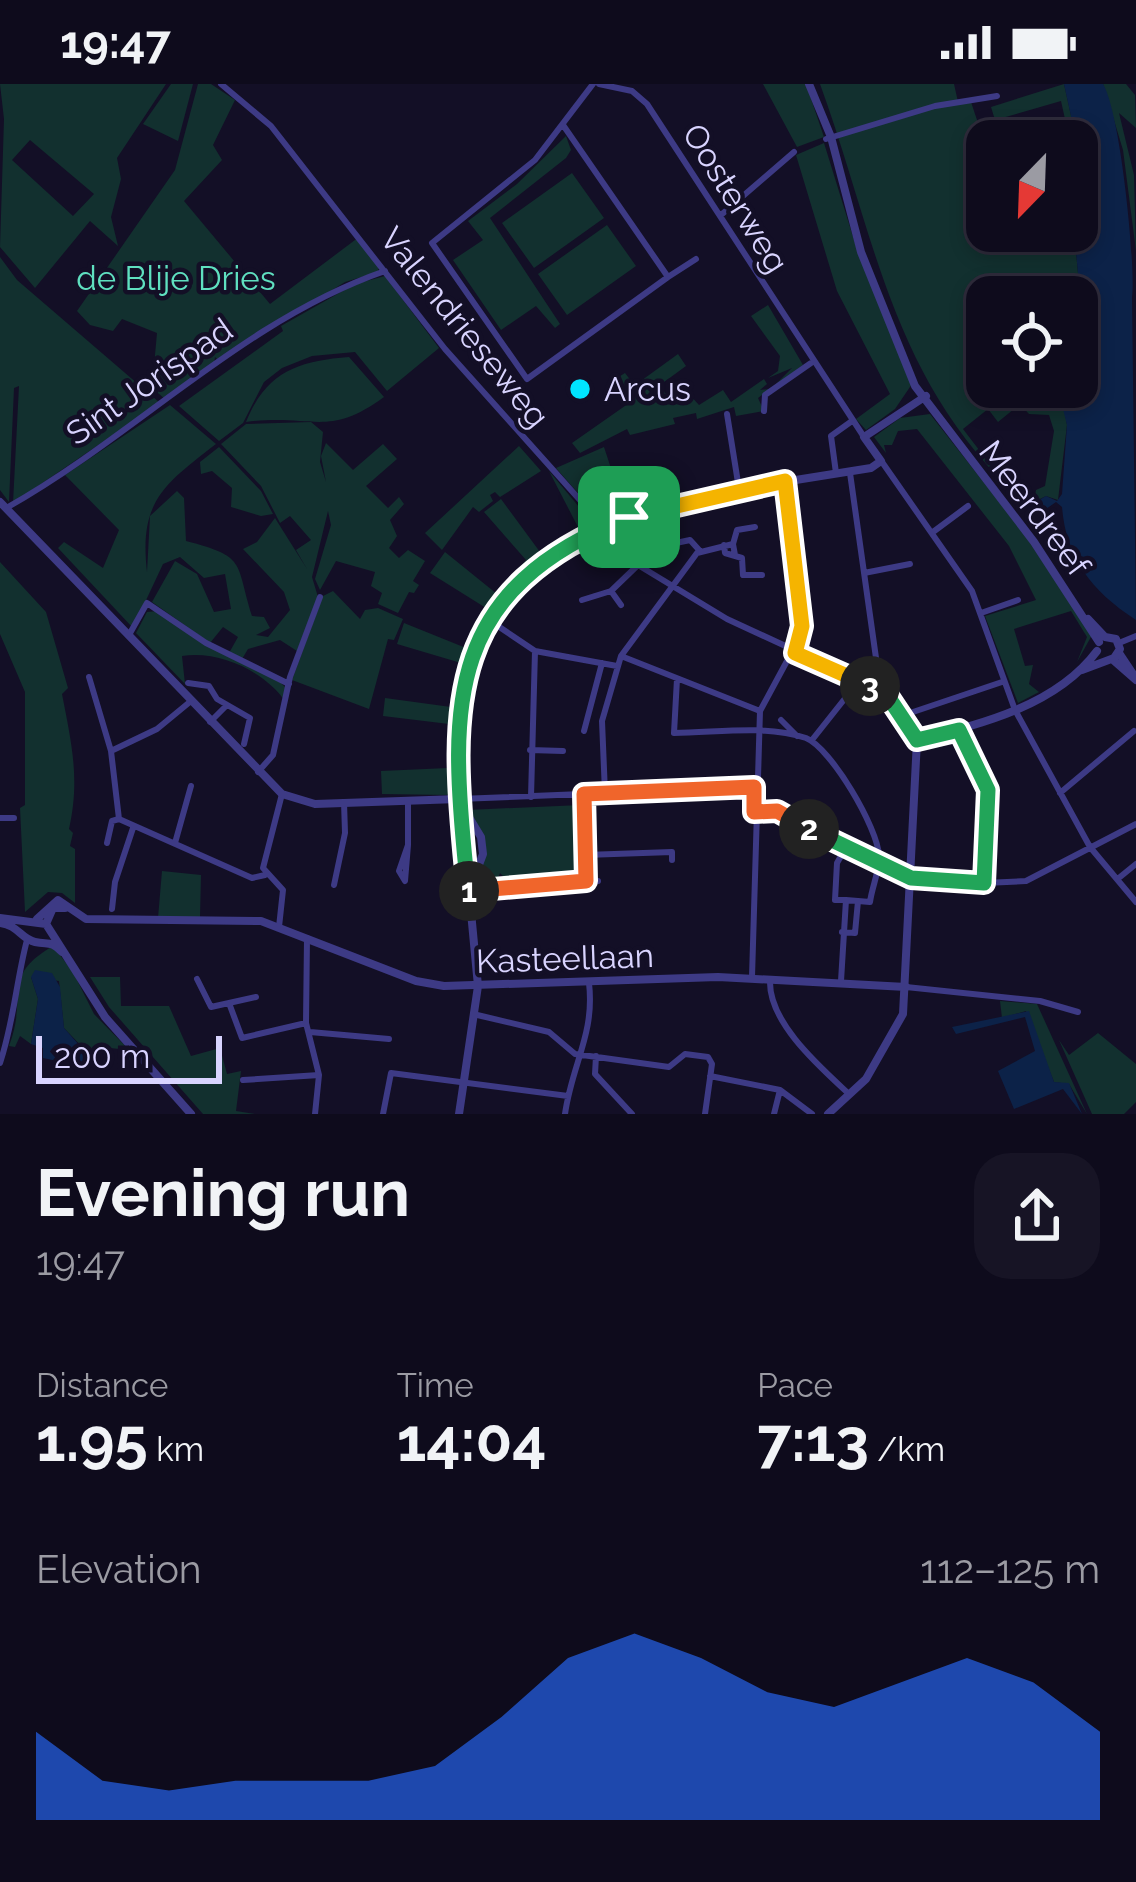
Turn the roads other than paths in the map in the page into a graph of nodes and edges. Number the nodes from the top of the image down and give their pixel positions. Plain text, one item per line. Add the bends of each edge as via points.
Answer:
1 (221, 84) edge
2 (596, 84) edge
3 (809, 84) edge
4 (997, 96) dead end
5 (563, 125) junction
6 (829, 138) junction
7 (794, 152) dead end
8 (721, 215) junction
9 (697, 259) dead end
10 (386, 270) junction
11 (668, 277) junction
12 (811, 363) junction
13 (924, 398) junction
14 (764, 411) dead end
15 (727, 413) dead end
16 (852, 421) junction
17 (864, 437) junction
18 (881, 461) junction
19 (850, 472) junction
20 (836, 474) junction
21 (785, 481) junction
22 (739, 489) junction
23 (3, 502) edge
24 (968, 506) dead end
25 (755, 526) dead end
26 (603, 527) junction
27 (933, 532) junction
28 (676, 543) dead end
29 (729, 544) junction
30 (700, 551) junction
31 (910, 564) dead end
32 (638, 565) junction
33 (864, 573) junction
34 (762, 575) dead end
35 (672, 589) junction
36 (611, 591) junction
37 (320, 597) dead end
38 (582, 600) dead end
39 (1018, 600) dead end
40 (621, 604) dead end
41 (980, 614) junction
42 (489, 620) junction
43 (129, 635) junction
44 (1136, 636) edge
45 (1108, 649) junction
46 (535, 651) junction
47 (795, 653) junction
48 (621, 656) junction
49 (602, 663) junction
50 (617, 666) junction
51 (88, 677) dead end
52 (677, 679) junction
53 (1136, 679) edge
54 (188, 682) dead end
55 (858, 682) junction
56 (1002, 682) junction
57 (289, 684) junction
58 (870, 686) junction
59 (190, 700) junction
60 (227, 705) junction
61 (1015, 710) junction
62 (760, 711) junction
63 (589, 713) junction
64 (910, 713) dead end
65 (603, 716) junction
66 (781, 720) dead end
67 (210, 722) junction
68 (959, 730) junction
69 (584, 731) dead end
70 (1134, 731) edge
71 (758, 732) junction
72 (797, 736) junction
73 (812, 740) junction
74 (917, 740) junction
75 (244, 743) dead end
76 (529, 750) junction
77 (111, 751) junction
78 (563, 752) dead end
79 (258, 772) junction
80 (191, 786) dead end
81 (754, 787) junction
82 (605, 793) junction
83 (1060, 793) junction
84 (282, 794) junction
85 (584, 794) junction
86 (530, 798) junction
87 (458, 799) junction
88 (408, 800) junction
89 (344, 802) junction
90 (754, 812) junction
91 (464, 813) junction
92 (0, 818) edge
93 (14, 818) dead end
94 (119, 819) junction
95 (1136, 824) edge
96 (133, 827) junction
97 (107, 843) dead end
98 (175, 843) junction
99 (408, 845) junction
100 (1090, 847) junction
101 (845, 849) junction
102 (585, 855) junction
103 (672, 860) dead end
104 (877, 864) junction
105 (1136, 864) edge
106 (265, 875) junction
107 (475, 876) junction
108 (1119, 877) junction
109 (911, 878) junction
110 (598, 880) dead end
111 (586, 881) junction
112 (984, 883) junction
113 (334, 885) dead end
114 (470, 894) junction
115 (846, 900) junction
116 (857, 901) junction
117 (1136, 902) edge
118 (112, 909) dead end
119 (0, 921) edge
120 (36, 927) junction
121 (279, 927) junction
122 (842, 932) junction
123 (307, 938) junction
124 (41, 941) junction
125 (20, 964) junction
126 (74, 968) junction
127 (752, 977) junction
128 (770, 977) junction
129 (197, 979) dead end
130 (841, 981) junction
131 (589, 983) junction
132 (478, 986) junction
133 (906, 987) junction
134 (256, 997) dead end
135 (229, 1003) junction
136 (1078, 1012) dead end
137 (473, 1014) junction
138 (308, 1028) junction
139 (389, 1040) dead end
140 (580, 1054) junction
141 (596, 1056) junction
142 (0, 1063) edge
143 (319, 1075) junction
144 (710, 1076) junction
145 (243, 1080) dead end
146 (464, 1082) junction
147 (780, 1090) junction
148 (849, 1094) junction
149 (568, 1096) junction
150 (191, 1114) edge
151 (315, 1114) edge
152 (383, 1114) edge
153 (459, 1114) edge
154 (565, 1114) edge
155 (632, 1114) edge
156 (705, 1114) edge
157 (774, 1114) edge
158 (812, 1114) edge
159 (828, 1114) edge

1 - 10 street, Valendrieseweg via 271,126
2 - 5 street
2 - 8 street, Oosterweg via 647,104
3 - 6 street, Meerdreef
4 - 6 street
5 - 11 street
5 - 11 street via 525,170 432,243 527,379
6 - 13 street, Meerdreef via 862,252
7 - 8 street
8 - 12 street, Oosterweg
9 - 11 street
10 - 23 street, Sint Jorispad via 255,336
10 - 26 street, Valendrieseweg
12 - 14 street via 765,395
12 - 16 street, Oosterweg
13 - 17 street
13 - 45 street, Meerdreef
15 - 22 street
16 - 17 street, Oosterweg
16 - 20 street via 831,436
17 - 18 street, Oosterweg
18 - 19 street
18 - 27 street, Oosterweg
19 - 20 street
19 - 33 street
20 - 21 street
21 - 22 street
21 - 47 street via 802,626
22 - 26 street
23 - 43 street
24 - 27 street
25 - 29 street via 737,530
26 - 32 street, Valendrieseweg
26 - 42 street via 533,569
27 - 41 street, Oosterweg
28 - 30 street via 691,540
29 - 30 street
29 - 34 street via 747,577
30 - 35 street
31 - 33 street
32 - 35 street, Valendrieseweg
32 - 36 street
33 - 58 street via 877,664
35 - 47 street, Valendrieseweg
35 - 48 street
36 - 38 street
36 - 40 street
37 - 57 street
39 - 41 street
41 - 56 street, Oosterweg
42 - 46 street
42 - 87 street via 460,708
43 - 57 street via 148,603
43 - 59 street
44 - 45 street
45 - 53 street, Meerdreef
45 - 61 street
46 - 49 street
46 - 76 street
47 - 55 street, Valendrieseweg
47 - 62 street
48 - 50 street
48 - 52 street
49 - 50 street
49 - 63 street
50 - 65 street
51 - 77 street
52 - 62 street
52 - 71 street via 674,733
54 - 60 street via 209,686
55 - 58 street, Valendrieseweg
55 - 73 street
56 - 61 street, Oosterweg
56 - 64 street
57 - 79 street via 273,755
58 - 74 street, Valendrieseweg via 885,692
59 - 67 street
59 - 77 street via 157,729
60 - 67 street
60 - 75 street via 250,718
61 - 68 street
61 - 83 street, Oosterweg
62 - 71 street
63 - 65 street
63 - 69 street
65 - 82 street
66 - 72 street
67 - 79 street
68 - 74 street
68 - 112 street via 988,790
70 - 83 street
71 - 72 street
71 - 81 street
72 - 73 street
73 - 104 street via 832,758 863,813
74 - 109 street
76 - 78 street
76 - 86 street
77 - 94 street
79 - 84 street
80 - 98 street
81 - 82 street
81 - 90 street
82 - 85 street
83 - 100 street, Oosterweg
84 - 89 street
84 - 106 street
85 - 86 street
85 - 102 street
86 - 87 street
87 - 88 street
87 - 91 street
88 - 89 street
88 - 99 street
89 - 113 street
90 - 101 street via 777,811
90 - 127 street
91 - 107 street via 466,870
91 - 107 street via 482,841
92 - 93 street
94 - 96 street
94 - 97 street
95 - 100 street
96 - 98 street
96 - 118 street
98 - 106 street via 252,878
99 - 99 street via 400,864 405,881 409,875
100 - 108 street, Oosterweg
100 - 112 street via 1031,878
101 - 104 street
101 - 115 street via 835,900
102 - 103 street via 672,852
102 - 111 street
104 - 109 street
104 - 116 street via 870,902
105 - 108 street
106 - 121 street via 284,890
107 - 114 street
108 - 117 street, Oosterweg
109 - 112 street
109 - 133 street
110 - 111 street
111 - 114 street
114 - 132 street
115 - 116 street
115 - 122 street
116 - 122 street via 855,933
119 - 120 street
120 - 121 street, Kasteellaan via 53,908 66,908 93,920 243,919
120 - 124 street
120 - 124 street
120 - 125 street
120 - 126 street
121 - 123 street, Kasteellaan
122 - 130 street
123 - 132 street, Kasteellaan via 416,981
123 - 138 street
124 - 125 street
124 - 126 street
125 - 142 street via 16,1019
126 - 150 street via 105,1017
127 - 128 street, Kasteellaan
127 - 131 street, Kasteellaan
128 - 130 street, Kasteellaan
128 - 148 street via 771,1002
129 - 135 street via 207,1006
130 - 133 street, Kasteellaan
131 - 132 street, Kasteellaan
131 - 140 street via 592,1022
132 - 137 street
133 - 136 street, Kasteellaan
133 - 148 street via 897,1028
134 - 135 street
135 - 138 street via 242,1038
137 - 140 street via 549,1032
137 - 146 street
138 - 139 street
138 - 143 street
140 - 141 street
140 - 149 street
141 - 144 street via 669,1067 686,1054 705,1057
141 - 155 street via 595,1074
143 - 145 street
143 - 151 street
144 - 147 street
144 - 156 street
146 - 149 street
146 - 152 street via 391,1072
146 - 153 street
147 - 157 street
147 - 158 street
148 - 159 street
149 - 154 street

